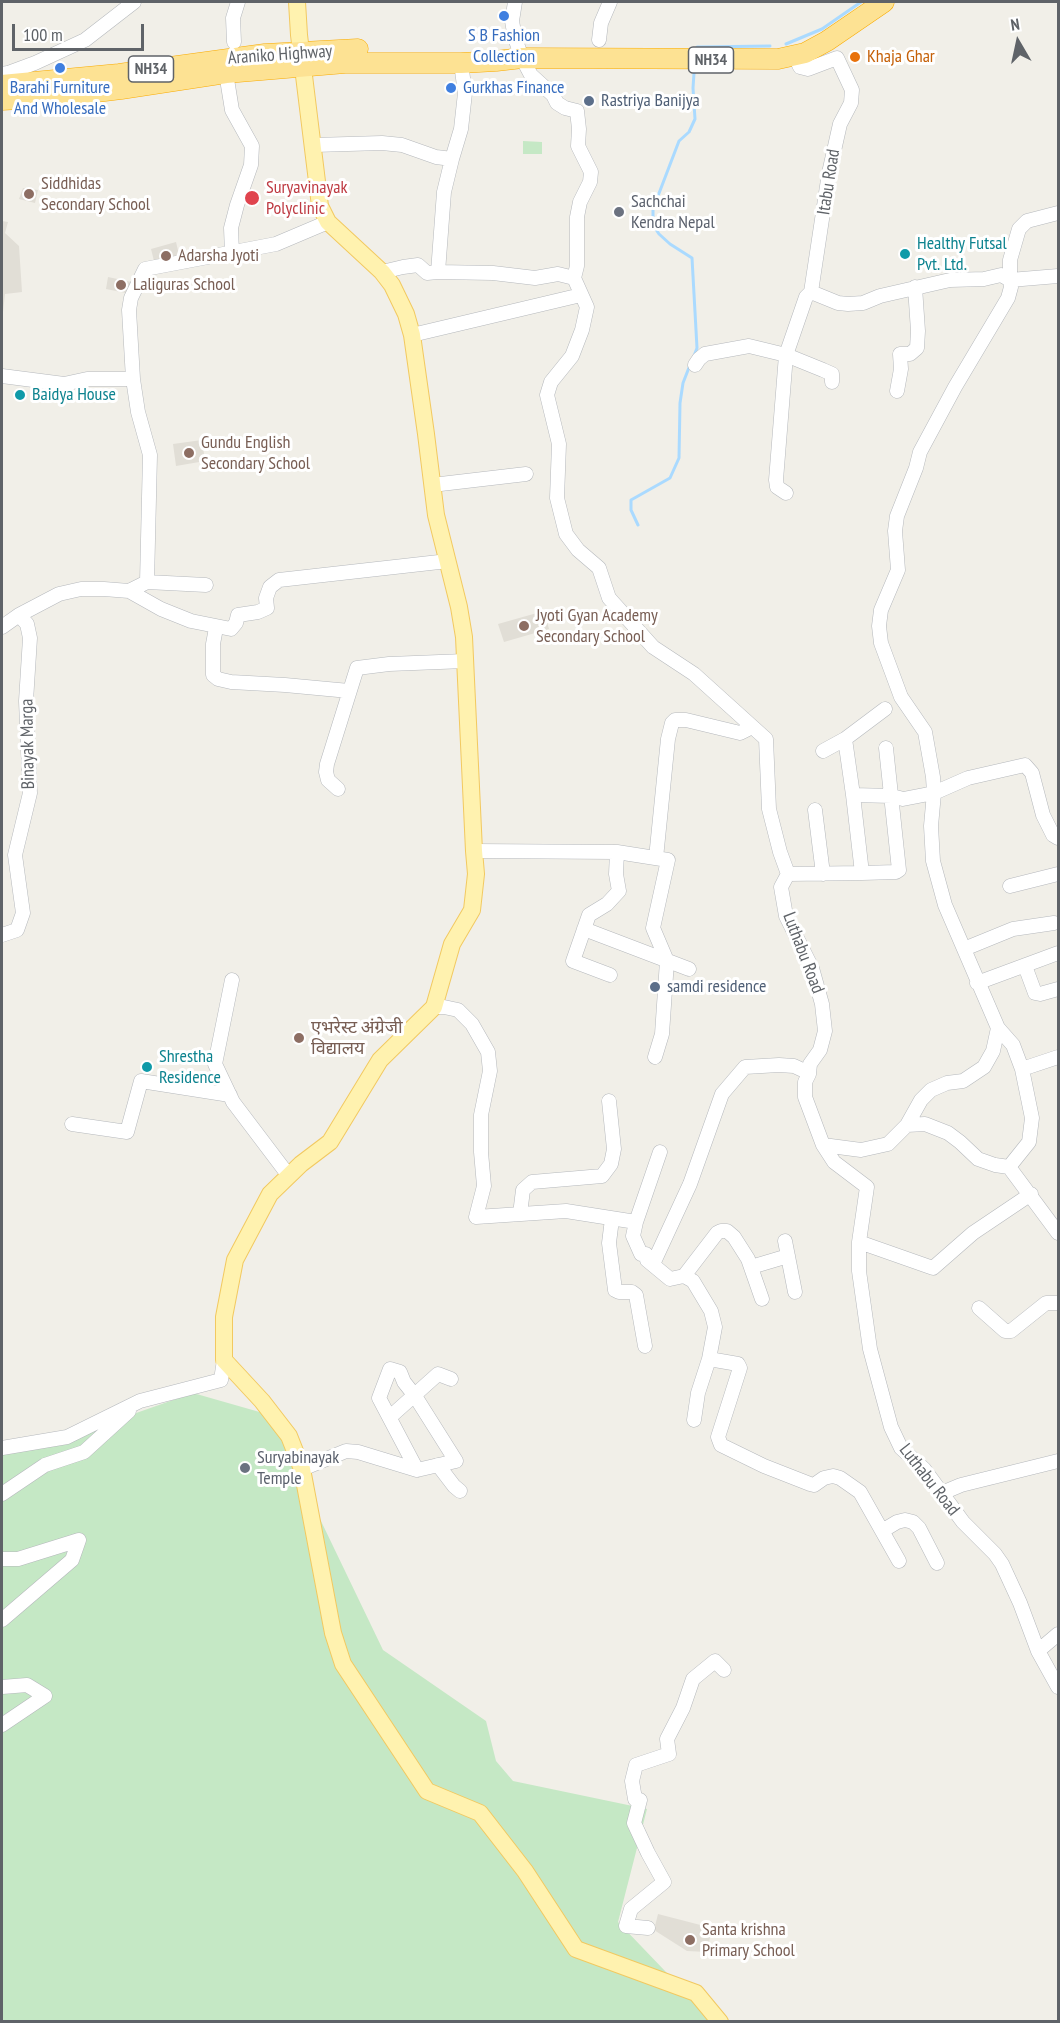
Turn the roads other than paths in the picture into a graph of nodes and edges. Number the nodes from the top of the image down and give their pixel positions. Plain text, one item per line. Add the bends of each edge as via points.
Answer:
1 (134, 2) edge
2 (238, 2) edge
3 (297, 2) edge
4 (515, 2) edge
5 (610, 2) edge
6 (884, 2) edge
7 (599, 40) dead end
8 (234, 42) dead end
9 (795, 56) junction
10 (302, 58) junction
11 (522, 58) junction
12 (461, 63) junction
13 (226, 73) junction
14 (2, 74) edge
15 (2, 85) edge
16 (2, 100) edge
17 (314, 145) junction
18 (452, 159) junction
19 (1059, 213) edge
20 (328, 222) junction
21 (232, 253) junction
22 (382, 272) junction
23 (438, 272) junction
24 (1059, 276) edge
25 (574, 278) junction
26 (1010, 280) junction
27 (915, 287) junction
28 (811, 292) junction
29 (581, 295) junction
30 (412, 335) junction
31 (786, 355) junction
32 (695, 365) dead end
33 (2, 376) edge
34 (133, 379) junction
35 (832, 382) dead end
36 (897, 391) dead end
37 (526, 474) dead end
38 (432, 485) junction
39 (786, 493) dead end
40 (448, 561) junction
41 (147, 582) junction
42 (206, 585) dead end
43 (129, 591) junction
44 (19, 615) junction
45 (2, 627) edge
46 (216, 628) junction
47 (465, 661) junction
48 (349, 692) junction
49 (885, 709) dead end
50 (752, 727) junction
51 (845, 739) junction
52 (886, 748) dead end
53 (823, 751) dead end
54 (338, 789) dead end
55 (934, 794) junction
56 (853, 795) junction
57 (892, 796) junction
58 (815, 810) dead end
59 (1059, 838) edge
60 (474, 851) junction
61 (617, 852) junction
62 (656, 858) junction
63 (862, 873) junction
64 (788, 874) junction
65 (823, 874) junction
66 (1059, 874) edge
67 (1010, 886) dead end
68 (1054, 923) dead end
69 (584, 929) junction
70 (2, 935) edge
71 (964, 949) junction
72 (1059, 954) edge
73 (667, 961) junction
74 (1024, 966) junction
75 (689, 969) dead end
76 (610, 975) dead end
77 (232, 980) dead end
78 (977, 983) junction
79 (1059, 989) edge
80 (434, 1007) junction
81 (998, 1028) junction
82 (1059, 1057) edge
83 (655, 1058) dead end
84 (1022, 1069) junction
85 (809, 1073) junction
86 (230, 1095) junction
87 (609, 1101) dead end
88 (72, 1124) dead end
89 (907, 1125) junction
90 (823, 1145) junction
91 (660, 1152) dead end
92 (1010, 1167) junction
93 (289, 1176) junction
94 (1030, 1194) junction
95 (520, 1214) junction
96 (612, 1219) junction
97 (636, 1222) junction
98 (1059, 1233) edge
99 (785, 1241) dead end
100 (859, 1242) junction
101 (788, 1256) junction
102 (653, 1264) junction
103 (751, 1267) junction
104 (684, 1276) junction
105 (795, 1292) dead end
106 (762, 1299) dead end
107 (1059, 1303) edge
108 (979, 1308) dead end
109 (645, 1346) dead end
110 (709, 1359) junction
111 (224, 1360) junction
112 (451, 1379) dead end
113 (415, 1396) junction
114 (140, 1401) junction
115 (390, 1417) junction
116 (694, 1420) dead end
117 (2, 1448) edge
118 (1059, 1461) edge
119 (438, 1465) junction
120 (302, 1469) junction
121 (417, 1470) junction
122 (460, 1491) dead end
123 (942, 1493) junction
124 (2, 1494) edge
125 (882, 1531) junction
126 (2, 1559) edge
127 (899, 1561) dead end
128 (938, 1563) dead end
129 (2, 1620) edge
130 (1059, 1634) edge
131 (1038, 1652) junction
132 (724, 1670) dead end
133 (2, 1687) edge
134 (1059, 1687) edge
135 (2, 1725) edge
136 (648, 1928) dead end
137 (720, 2022) edge

1 - 14 street via 86,40
2 - 8 street via 233,18
3 - 10 main road
4 - 11 street via 512,21
5 - 7 street
6 - 9 highway, Araniko Highway / NH34 via 827,41
9 - 11 highway, Araniko Highway / NH34 via 778,60
9 - 28 street, Itabu Road via 800,67 807,69 837,58 852,90 829,173
10 - 11 highway, Araniko Highway / NH34 via 460,50
10 - 12 highway, Araniko Highway / NH34
10 - 13 highway, Araniko Highway / NH34
10 - 15 highway, Araniko Highway / NH34 via 219,59
10 - 17 main road
11 - 12 highway, Araniko Highway / NH34
11 - 25 street, Luthabu Road via 531,75 557,103 577,111 578,146 591,172 577,217
12 - 18 street via 465,93
13 - 16 highway, Araniko Highway / NH34 via 55,97
13 - 21 street via 232,110 252,146 251,165 231,228
17 - 18 street via 402,145 435,158
17 - 20 main road via 320,206
18 - 23 street via 444,192
19 - 26 street via 1027,221 1019,229 1010,260
20 - 21 street via 276,244
20 - 22 main road
21 - 34 street via 145,269 129,310
22 - 23 street via 418,266 427,273
22 - 30 main road via 399,298
23 - 25 street via 536,278 558,274
24 - 26 street
25 - 29 street, Luthabu Road
26 - 27 street via 1000,275
26 - 55 street via 1008,298 920,452 897,516 898,570 881,610 881,643 902,697 925,732
27 - 28 street via 848,304
27 - 36 street via 917,348 910,354 895,354 901,369
28 - 31 street
29 - 30 street
29 - 50 street, Luthabu Road via 587,307 582,330 572,356 551,382 547,395 559,444 557,498 566,534 599,568 609,598 653,647 694,674
30 - 38 main road
31 - 32 street via 749,346 705,354
31 - 35 street via 832,374
31 - 39 street via 776,480 777,488
33 - 34 street via 64,384 87,379
34 - 41 street via 150,455
37 - 38 street
38 - 40 main road
40 - 46 street via 279,580 270,587 267,608 238,615 231,629
40 - 47 main road via 459,607
41 - 42 street
41 - 43 street
43 - 44 street via 81,589 59,594
43 - 46 street via 175,615
44 - 45 street
44 - 70 street, Binayak Marga via 27,624 30,638 26,701 30,793 15,855 23,913 17,930
46 - 48 street via 213,675 218,679
47 - 48 street via 357,668
47 - 60 main road
48 - 54 street via 326,772
49 - 51 street
50 - 62 street via 740,733 686,720 672,723
50 - 64 street, Luthabu Road via 766,739 769,809
51 - 53 street
51 - 56 street
52 - 57 street
55 - 57 street via 903,799
55 - 59 street via 968,778 1025,765 1032,772 1043,815 1053,835
55 - 71 street via 933,861 945,905
56 - 57 street
56 - 63 street
57 - 63 street via 899,870
58 - 65 street
60 - 61 street
60 - 80 main road via 472,910 452,944
61 - 62 street
61 - 69 street via 619,891 589,915
62 - 73 street via 668,860 652,928
63 - 65 street
64 - 65 street
64 - 85 street, Luthabu Road via 781,886 786,916 812,968 825,1031
66 - 67 street
68 - 71 street via 1013,929
69 - 73 street
69 - 76 street via 573,961
71 - 78 street
72 - 74 street
73 - 75 street
73 - 83 street via 662,1034
74 - 78 street
74 - 79 street via 1035,993
77 - 86 street via 215,1064
78 - 81 street
80 - 93 main road via 380,1060 330,1142
80 - 95 street via 458,1010 488,1052 490,1071 481,1114 484,1186 476,1217
81 - 84 street via 1013,1045
81 - 89 street via 993,1051 984,1067 963,1081 931,1090
82 - 84 street
84 - 92 street via 1032,1118 1029,1142
85 - 90 street, Luthabu Road via 805,1097
85 - 102 street via 794,1066 745,1067 722,1094 690,1184
86 - 88 street via 141,1081 127,1132
86 - 93 street
87 - 95 street via 614,1149 611,1164 602,1176 532,1182 523,1190
89 - 90 street via 888,1144 861,1150
89 - 92 street via 925,1124 954,1137 978,1159
90 - 100 street, Luthabu Road via 834,1162 867,1187
91 - 97 street
92 - 94 street
93 - 111 main road via 270,1194 235,1260 224,1317
94 - 98 street
94 - 100 street via 973,1233 933,1268
95 - 96 street via 566,1211
96 - 97 street
96 - 109 street via 609,1243 615,1290 636,1295
97 - 102 street via 633,1236 637,1248
99 - 101 street
100 - 123 street, Luthabu Road via 870,1349 891,1427 901,1448
101 - 103 street
101 - 105 street
102 - 104 street via 670,1279
103 - 104 street via 734,1237 721,1231
103 - 106 street
104 - 110 street via 693,1281 711,1311 715,1327
107 - 108 street via 1049,1302 1011,1331 1005,1331
110 - 116 street
110 - 125 street via 738,1364 740,1368 718,1437 721,1445 810,1484 833,1476 840,1478 860,1492
111 - 114 street via 221,1380
111 - 120 main road via 289,1436
112 - 113 street via 438,1374
113 - 115 street
113 - 115 street via 400,1372 390,1369 380,1398
113 - 119 street via 456,1461
114 - 117 street via 67,1437
114 - 124 street via 84,1452 45,1465
115 - 121 street
118 - 123 street
119 - 121 street
119 - 122 street
120 - 121 street via 346,1451
120 - 137 main road via 333,1633 343,1664 427,1791 480,1813 525,1871 576,1949 696,1993
123 - 131 street, Luthabu Road via 1002,1564
125 - 127 street
125 - 128 street via 897,1522 913,1522
126 - 129 street via 18,1559 79,1540 72,1560
130 - 131 street
131 - 134 street, Luthabu Road
132 - 136 street via 716,1661 693,1679 667,1739 669,1755 636,1765 632,1781 635,1799 640,1800 634,1823 664,1882 631,1909 626,1926
133 - 135 street via 27,1685 45,1696

